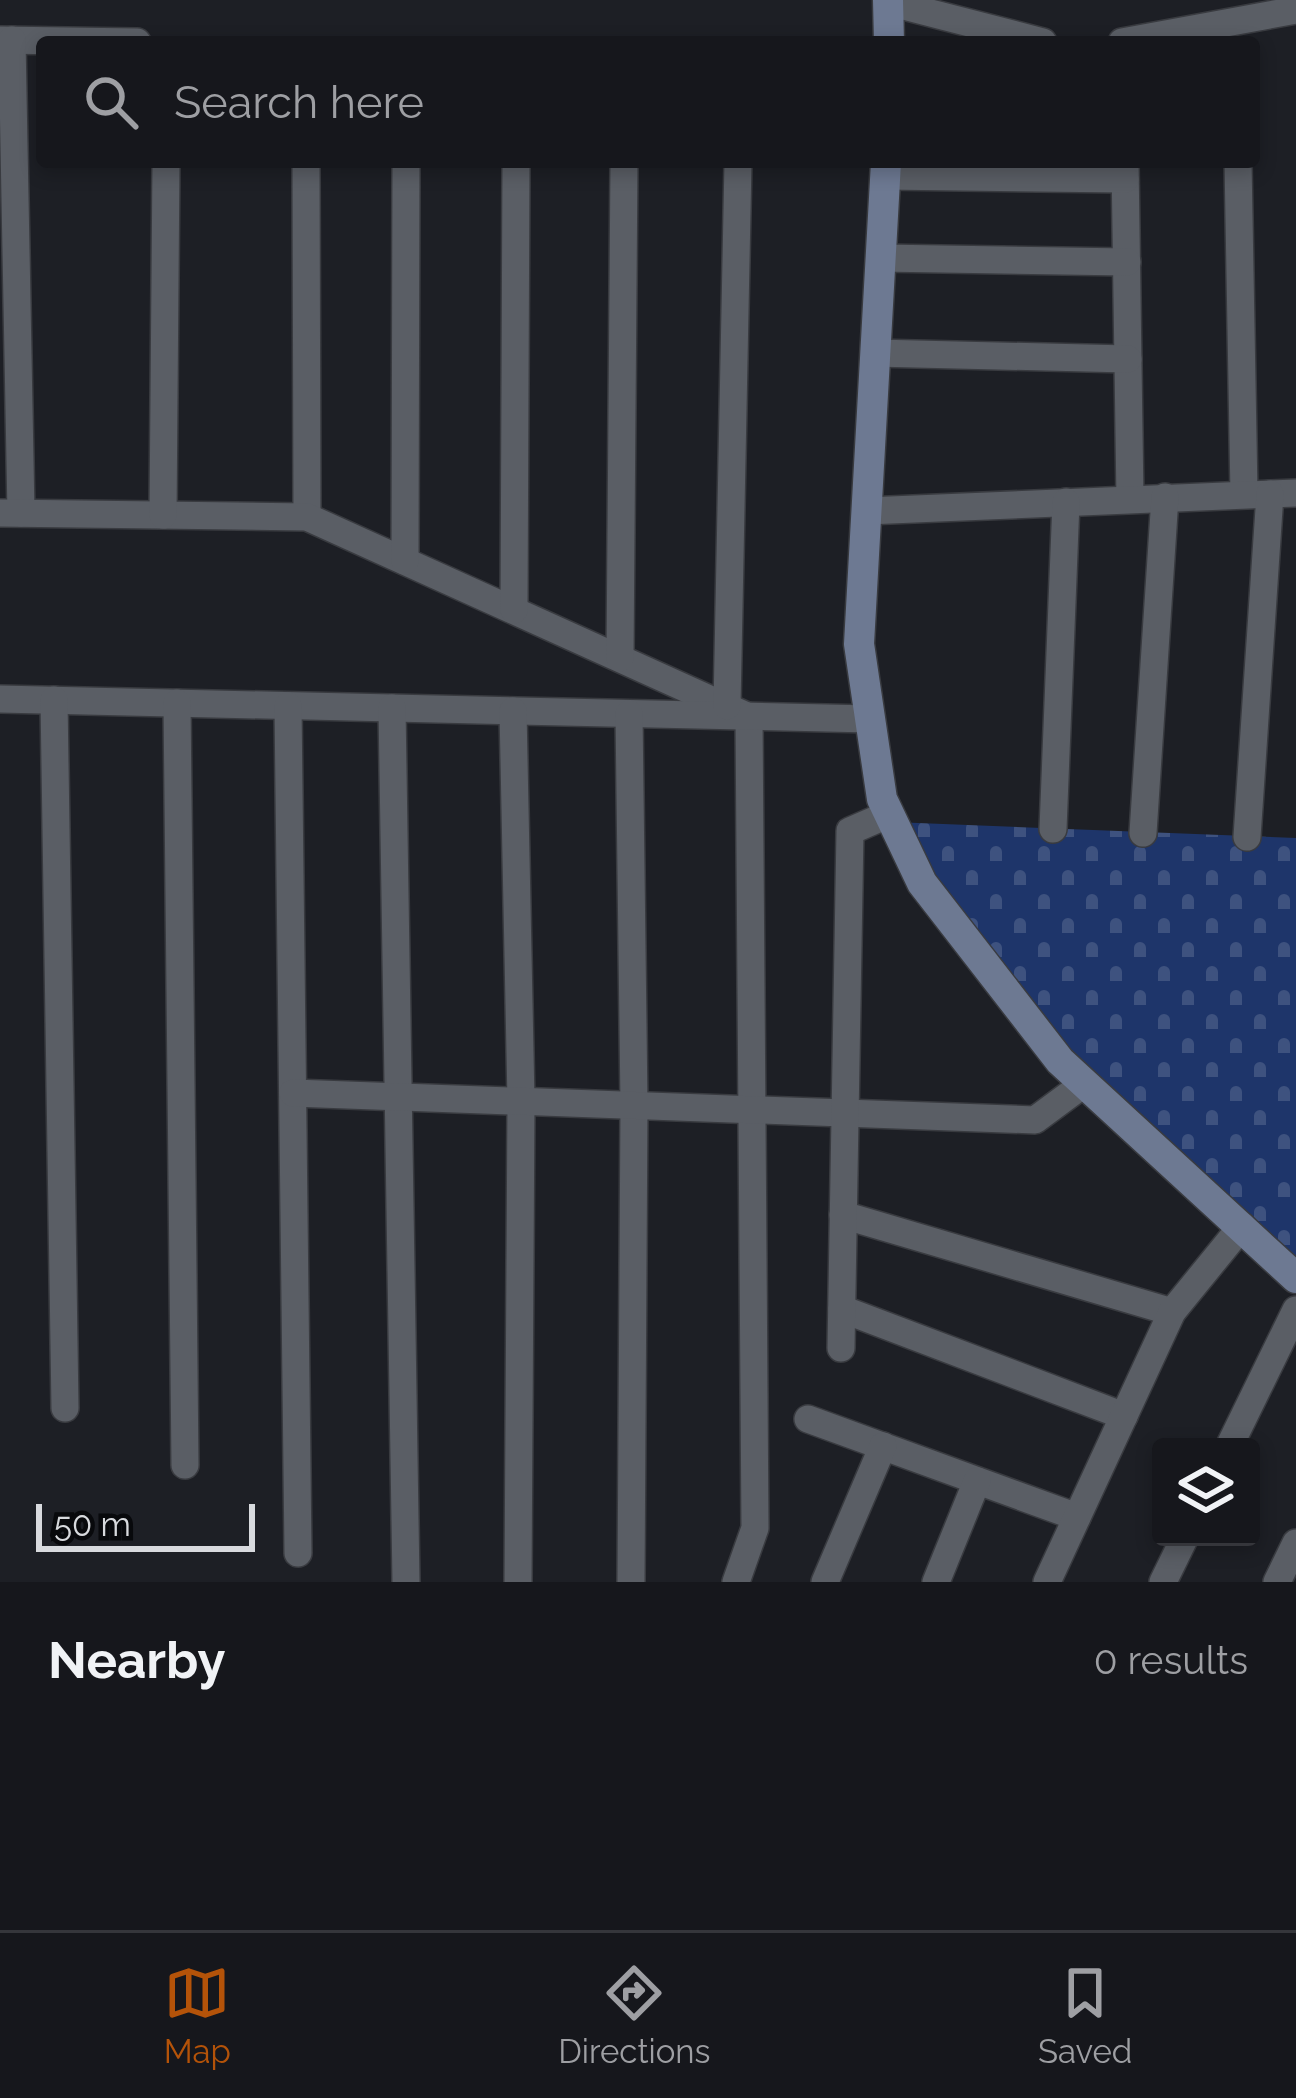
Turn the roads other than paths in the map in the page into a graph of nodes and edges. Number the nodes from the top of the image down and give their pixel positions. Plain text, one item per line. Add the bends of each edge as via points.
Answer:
1 (888, 1) edge
2 (1296, 10) edge
3 (1235, 32) edge
4 (889, 36) edge
5 (1020, 36) edge
6 (1190, 36) edge
7 (6, 40) edge
8 (36, 40) edge
9 (166, 168) edge
10 (306, 168) edge
11 (406, 168) edge
12 (516, 168) edge
13 (624, 168) edge
14 (738, 168) edge
15 (1239, 168) edge
16 (886, 169) edge
17 (1125, 171) edge
18 (880, 258) junction
19 (1127, 262) junction
20 (875, 352) junction
21 (1128, 358) junction
22 (1270, 494) edge
23 (1165, 497) junction
24 (1130, 499) junction
25 (1066, 502) junction
26 (866, 511) junction
27 (11, 513) edge
28 (163, 515) junction
29 (307, 517) junction
30 (405, 561) junction
31 (514, 610) junction
32 (620, 658) junction
33 (0, 699) edge
34 (54, 700) junction
35 (177, 703) junction
36 (288, 706) junction
37 (392, 708) junction
38 (513, 711) junction
39 (738, 712) junction
40 (629, 714) junction
41 (870, 719) junction
42 (889, 814) junction
43 (1053, 829) dead end
44 (1142, 832) dead end
45 (1247, 837) dead end
46 (1085, 1083) junction
47 (292, 1093) junction
48 (398, 1097) junction
49 (521, 1101) junction
50 (634, 1105) junction
51 (752, 1109) junction
52 (845, 1113) junction
53 (843, 1215) junction
54 (1241, 1226) junction
55 (1296, 1278) edge
56 (842, 1309) junction
57 (1296, 1310) edge
58 (1172, 1312) junction
59 (841, 1348) dead end
60 (65, 1408) dead end
61 (1124, 1416) junction
62 (808, 1419) dead end
63 (1233, 1438) edge
64 (883, 1446) junction
65 (185, 1465) dead end
66 (977, 1481) junction
67 (1077, 1517) junction
68 (1296, 1543) edge
69 (1181, 1546) edge
70 (298, 1553) dead end
71 (406, 1582) edge
72 (518, 1582) edge
73 (631, 1582) edge
74 (736, 1582) edge
75 (825, 1582) edge
76 (936, 1582) edge
77 (1047, 1582) edge
78 (1163, 1582) edge
79 (1276, 1582) edge

1 - 4 street
1 - 5 street
2 - 3 street
3 - 6 street
7 - 8 street
7 - 27 street
9 - 28 street
10 - 29 street
11 - 30 street
12 - 31 street
13 - 32 street
14 - 39 street
15 - 22 street
16 - 17 street
16 - 18 street
17 - 19 street
18 - 19 street
18 - 20 street
19 - 21 street
20 - 21 street
20 - 26 street
21 - 24 street
22 - 23 street
22 - 45 street
23 - 24 street
23 - 44 street
24 - 25 street
25 - 26 street
25 - 43 street
26 - 41 street via 859,644
27 - 28 street
28 - 29 street
29 - 30 street
30 - 31 street
31 - 32 street
32 - 39 street
33 - 34 street
34 - 35 street
34 - 60 street
35 - 36 street
35 - 65 street
36 - 37 street
36 - 47 street
37 - 38 street
37 - 48 street
38 - 40 street
38 - 49 street
39 - 40 street
39 - 41 street
39 - 51 street
40 - 50 street
41 - 42 street
42 - 46 street via 922,883
42 - 52 street via 850,831
46 - 52 street via 1035,1120
46 - 54 street
47 - 48 street
47 - 70 street
48 - 49 street
48 - 71 street
49 - 50 street
49 - 72 street
50 - 51 street
50 - 73 street
51 - 52 street
51 - 74 street via 754,1528
52 - 53 street
53 - 56 street
53 - 58 street
54 - 55 street
54 - 58 street
56 - 59 street
56 - 61 street
57 - 63 street
58 - 61 street
61 - 67 street
62 - 64 street
64 - 66 street
64 - 75 street
66 - 67 street
66 - 76 street
67 - 77 street
68 - 79 street
69 - 78 street

